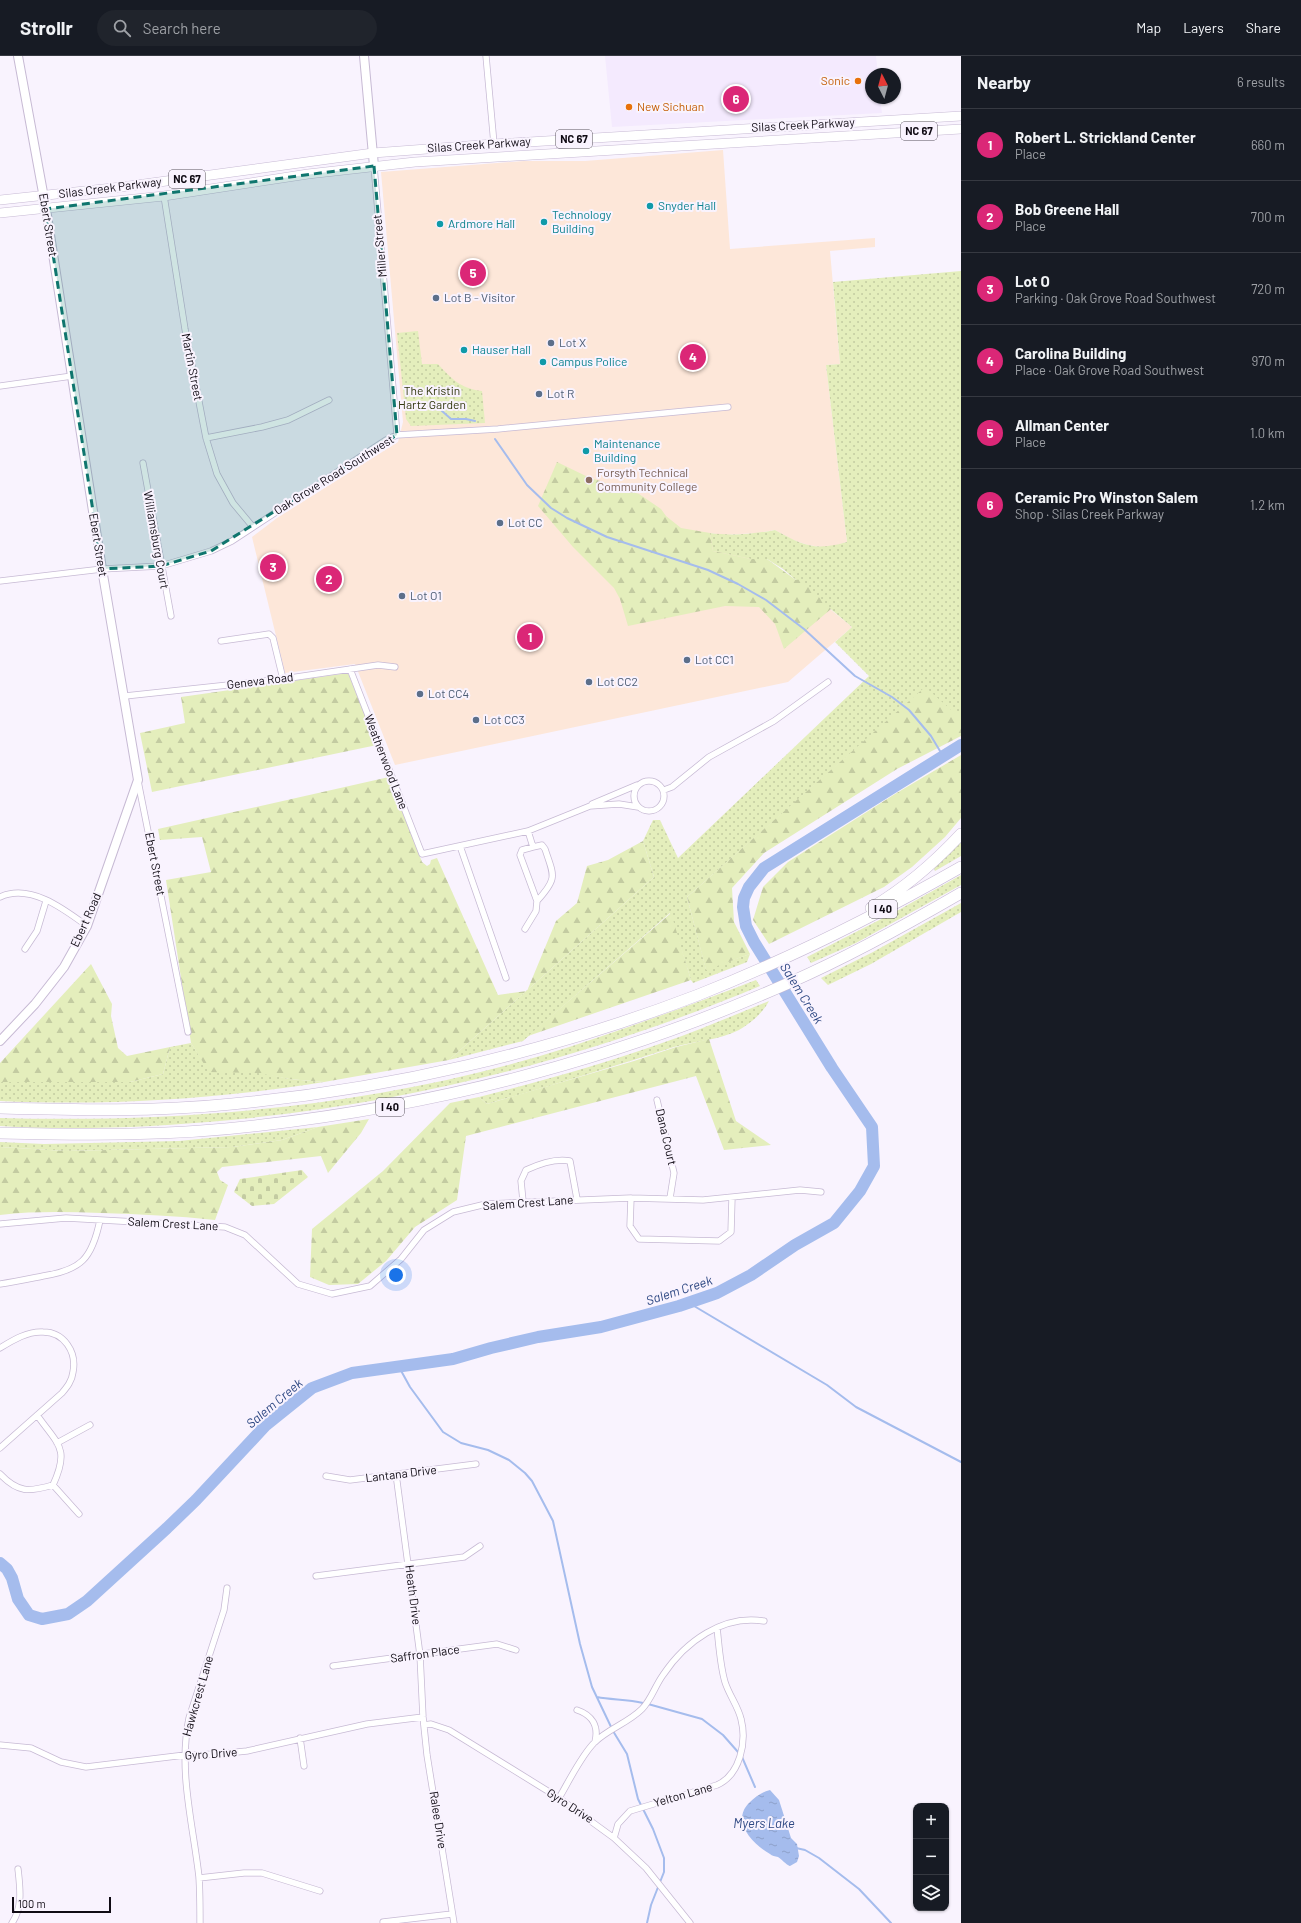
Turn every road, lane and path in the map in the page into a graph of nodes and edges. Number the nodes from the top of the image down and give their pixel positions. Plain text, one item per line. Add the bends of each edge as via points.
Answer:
1 (18, 56) edge
2 (364, 56) edge
3 (486, 56) edge
4 (961, 116) edge
5 (805, 125) junction
6 (961, 129) edge
7 (714, 143) junction
8 (494, 144) junction
9 (373, 153) junction
10 (374, 166) junction
11 (43, 196) junction
12 (164, 196) junction
13 (0, 200) edge
14 (46, 209) junction
15 (0, 213) edge
16 (72, 376) junction
17 (0, 386) edge
18 (329, 400) dead end
19 (728, 407) dead end
20 (398, 435) junction
21 (206, 438) junction
22 (143, 463) dead end
23 (253, 527) junction
24 (161, 566) junction
25 (102, 569) junction
26 (0, 581) edge
27 (171, 616) dead end
28 (221, 641) dead end
29 (395, 667) dead end
30 (350, 669) junction
31 (283, 679) junction
32 (828, 682) dead end
33 (125, 696) junction
34 (138, 780) junction
35 (638, 785) junction
36 (664, 790) junction
37 (590, 806) junction
38 (638, 807) junction
39 (528, 831) junction
40 (961, 834) edge
41 (460, 846) junction
42 (533, 847) junction
43 (961, 867) edge
44 (961, 893) edge
45 (0, 897) edge
46 (537, 900) junction
47 (46, 901) junction
48 (87, 926) junction
49 (525, 928) dead end
50 (25, 949) dead end
51 (803, 949) junction
52 (506, 978) dead end
53 (188, 1032) dead end
54 (0, 1041) edge
55 (657, 1100) dead end
56 (0, 1108) edge
57 (0, 1133) edge
58 (821, 1192) dead end
59 (631, 1198) junction
60 (670, 1198) junction
61 (732, 1198) junction
62 (577, 1199) junction
63 (522, 1201) junction
64 (100, 1220) junction
65 (0, 1224) edge
66 (0, 1284) edge
67 (0, 1348) edge
68 (37, 1415) junction
69 (90, 1425) dead end
70 (56, 1443) junction
71 (0, 1448) edge
72 (476, 1464) dead end
73 (0, 1474) edge
74 (396, 1474) junction
75 (326, 1476) dead end
76 (53, 1485) junction
77 (79, 1514) dead end
78 (480, 1546) dead end
79 (409, 1565) junction
80 (316, 1576) dead end
81 (227, 1588) dead end
82 (764, 1621) dead end
83 (717, 1628) junction
84 (516, 1650) dead end
85 (420, 1655) junction
86 (333, 1666) dead end
87 (577, 1710) dead end
88 (423, 1717) junction
89 (424, 1725) junction
90 (300, 1738) junction
91 (594, 1742) junction
92 (0, 1745) edge
93 (185, 1755) junction
94 (304, 1766) dead end
95 (559, 1798) junction
96 (614, 1838) junction
97 (18, 1869) dead end
98 (199, 1878) junction
99 (320, 1891) dead end
100 (452, 1914) junction
101 (383, 1922) edge
102 (12, 1923) edge
103 (200, 1923) edge
104 (454, 1923) edge
105 (690, 1923) edge

1 - 11 main road, Ebert Street
2 - 9 main road, Miller Street
3 - 8 street
4 - 5 main road, Silas Creek Parkway / NC 67
5 - 7 main road via 794,131 716,136
5 - 8 main road, Silas Creek Parkway / NC 67
6 - 7 main road, Silas Creek Parkway / NC 67
7 - 10 main road, Silas Creek Parkway / NC 67
8 - 9 main road, Silas Creek Parkway / NC 67
9 - 10 main road, Miller Street
9 - 11 main road, Silas Creek Parkway / NC 67
10 - 12 main road, Silas Creek Parkway / NC 67
10 - 20 street, Miller Street
11 - 13 main road, Silas Creek Parkway / NC 67
11 - 14 main road, Ebert Street
12 - 14 main road, Silas Creek Parkway / NC 67
12 - 21 street, Martin Street via 185,329
14 - 15 main road, Silas Creek Parkway / NC 67
14 - 16 main road, Ebert Street
16 - 17 street
16 - 25 main road, Ebert Street
18 - 21 street via 288,420
19 - 20 street, Oak Grove Road Southwest via 498,429
20 - 23 street, Oak Grove Road Southwest via 386,440
21 - 23 street, Martin Street via 217,474 233,504
22 - 24 street, Williamsburg Court
23 - 24 street, Oak Grove Road Southwest via 211,551
24 - 25 street, Oak Grove Road Southwest
24 - 27 street, Williamsburg Court
25 - 26 street, Oak Grove Road Southwest
25 - 33 main road, Ebert Street
28 - 31 street via 269,634 273,638
29 - 30 street, Geneva Road via 378,664
30 - 31 street, Geneva Road
30 - 41 street, Weatherwood Lane via 422,854
31 - 33 street, Geneva Road
32 - 36 street via 774,721 709,757 672,787
33 - 34 main road, Ebert Street
34 - 48 main road, Ebert Road
34 - 53 street, Ebert Street
35 - 36 street via 652,781
35 - 37 street
35 - 38 street via 634,793
36 - 38 street via 664,801 658,809 647,812
37 - 38 street via 619,804
37 - 39 street
39 - 41 street
39 - 42 street
40 - 51 highway via 929,867 905,886 818,935
41 - 52 street
42 - 46 street via 522,850 520,855
42 - 46 street via 542,845 545,849 554,876
43 - 51 highway, I 40
44 - 57 highway, I 40 via 816,970 729,1008 617,1049 502,1082 383,1108 262,1126 199,1131 68,1135
45 - 47 street via 18,893
46 - 49 street via 536,910
47 - 48 street via 59,906
47 - 50 street via 37,931
48 - 54 main road, Ebert Road via 64,967 35,1004
51 - 56 highway, I 40 via 698,995 573,1038 440,1072 371,1085 233,1104 92,1111
55 - 60 street, Dana Court via 674,1173
58 - 61 street, Salem Crest Lane via 800,1190
59 - 60 street, Salem Crest Lane
59 - 61 street via 630,1226 639,1239 719,1241 731,1232
59 - 62 street, Salem Crest Lane
60 - 61 street, Salem Crest Lane
62 - 63 street, Salem Crest Lane
62 - 63 street via 570,1161 564,1160 540,1164 526,1170 521,1181
63 - 64 street, Salem Crest Lane via 486,1204 453,1212 424,1230 401,1259 370,1286 332,1294 298,1284 245,1234 225,1227
64 - 65 street, Salem Crest Lane via 66,1218
64 - 66 street via 97,1237 90,1251 75,1267 64,1273
67 - 68 street via 29,1334 51,1332 64,1339 71,1349 74,1361 70,1383
68 - 70 street
68 - 71 street
69 - 70 street
70 - 76 street via 61,1448 62,1459
72 - 74 street, Lantana Drive
73 - 76 street via 11,1485 25,1489
74 - 75 street, Lantana Drive via 350,1480
74 - 79 street, Heath Drive
76 - 77 street
78 - 79 street via 464,1557
79 - 80 street
79 - 85 street, Heath Drive
81 - 93 street, Hawkcrest Lane via 224,1610 189,1718
82 - 83 street via 734,1621
83 - 91 street via 685,1649 663,1675 642,1709
83 - 96 street, Yelton Lane via 725,1682 741,1719 742,1744 735,1770 728,1779 717,1785 630,1811 618,1824
84 - 85 street, Saffron Place via 497,1644
85 - 86 street, Saffron Place
85 - 88 street, Heath Drive
87 - 91 street via 593,1720 597,1734
88 - 89 street, Ralee Drive
88 - 90 street, Gyro Drive via 367,1724
89 - 95 street, Gyro Drive via 431,1724 449,1730
89 - 100 street, Ralee Drive
90 - 93 street, Gyro Drive via 247,1751
90 - 94 street
91 - 95 street
92 - 93 street, Gyro Drive via 31,1748 61,1762 86,1767
93 - 98 street, Hawkcrest Lane
95 - 96 street, Gyro Drive
96 - 105 street, Gyro Drive via 646,1868
97 - 102 street via 19,1906
98 - 99 street via 262,1873
98 - 103 street, Hawkcrest Lane
100 - 101 street
100 - 104 street, Ralee Drive

